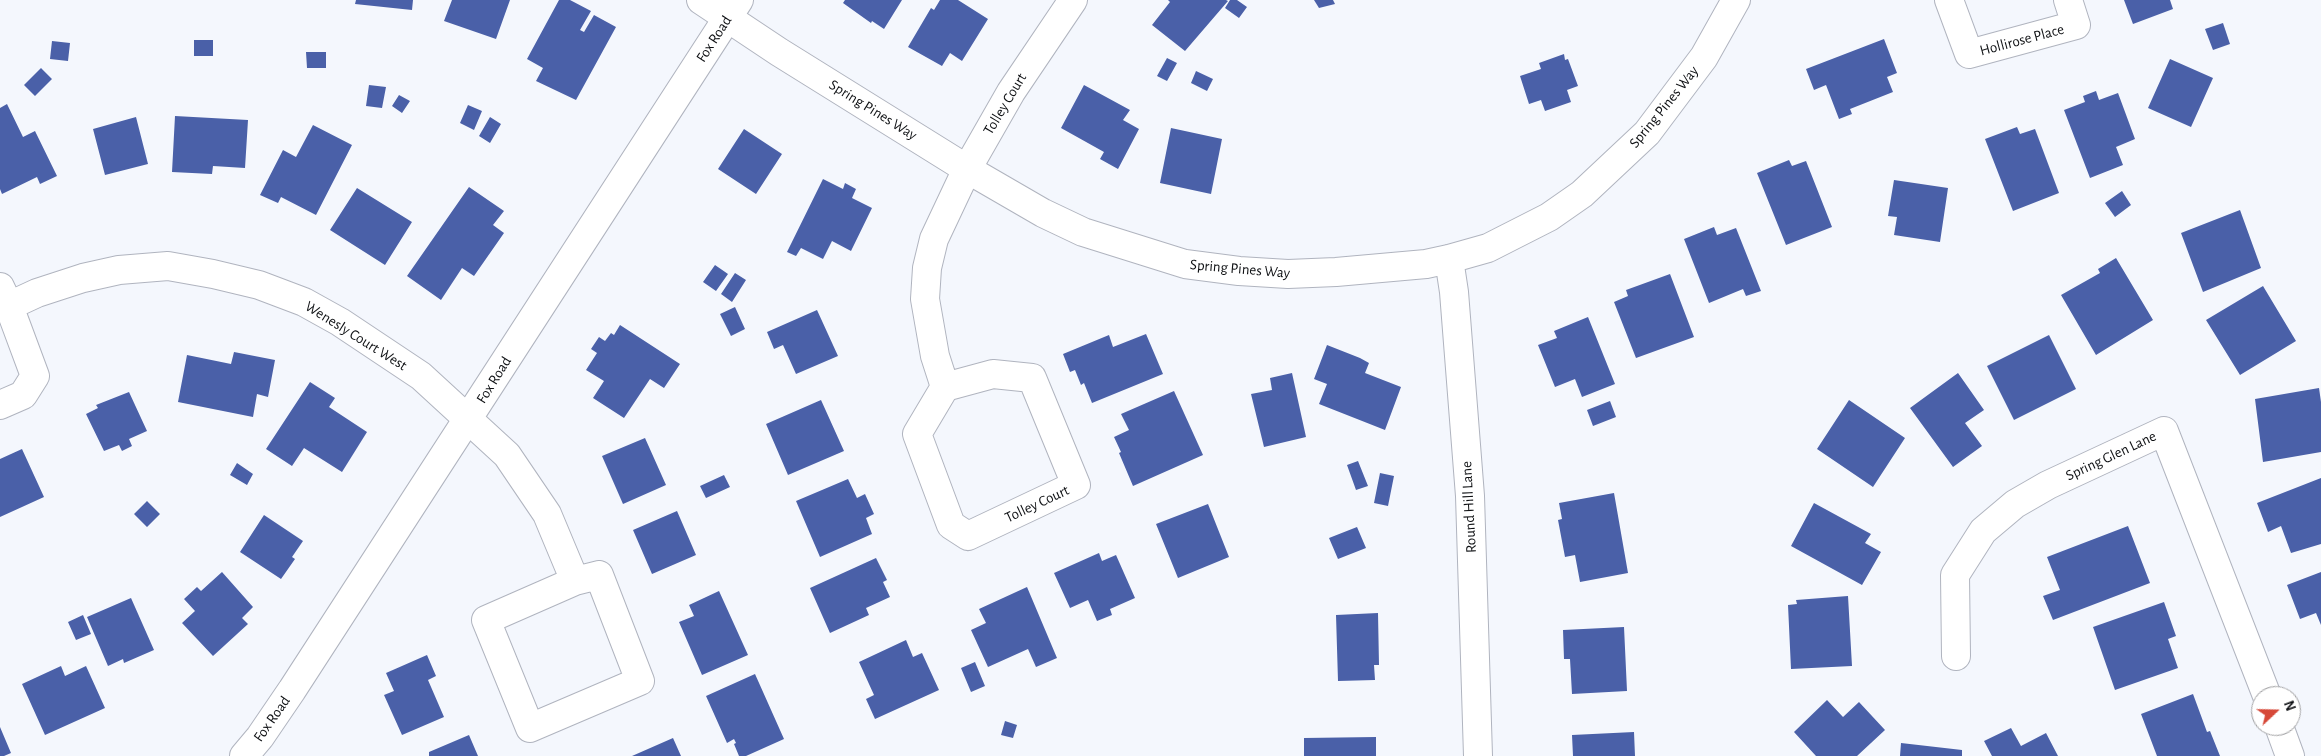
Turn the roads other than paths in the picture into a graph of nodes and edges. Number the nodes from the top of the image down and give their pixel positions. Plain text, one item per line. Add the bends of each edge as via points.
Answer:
1 (701, 0) edge
2 (1074, 0) edge
3 (1736, 0) edge
4 (1949, 0) edge
5 (2068, 0) edge
6 (733, 9) edge
7 (967, 169) junction
8 (1449, 259) junction
9 (5, 297) edge
10 (946, 387) junction
11 (0, 405) edge
12 (469, 420) junction
13 (575, 581) junction
14 (1956, 656) dead end
15 (2263, 686) edge
16 (2283, 736) edge
17 (244, 756) edge
18 (1478, 756) edge
19 (2290, 756) edge

1 - 6 street, Spring Pines Way
2 - 7 street, Tolley Court via 1011,92
3 - 8 street, Spring Pines Way via 1704,57 1647,133 1623,157 1582,194 1549,217 1488,248
4 - 5 street, Hollirose Place via 1969,54 2076,25
6 - 7 street, Spring Pines Way
6 - 12 street, Fox Road
7 - 8 street, Spring Pines Way via 1083,232 1185,264 1288,274
7 - 10 street, Tolley Court via 934,239 927,268 925,299 929,331
8 - 18 street, Round Hill Lane via 1470,496
9 - 11 street, Wenesly Court West via 35,376 23,395
9 - 12 street, Wenesly Court West via 37,293 119,270 168,266 259,286 304,302 340,322 421,376
10 - 10 street, Tolley Court via 993,374 1032,378 1076,485 968,536 951,525 917,434
12 - 13 street, Wenesly Court West via 507,455 547,514
12 - 17 street, Fox Road via 292,690
13 - 13 street via 486,620 530,728 640,681 599,575
14 - 15 street, Spring Glen Lane via 1955,575 1983,531 2015,504 2048,485 2164,431
16 - 19 street

